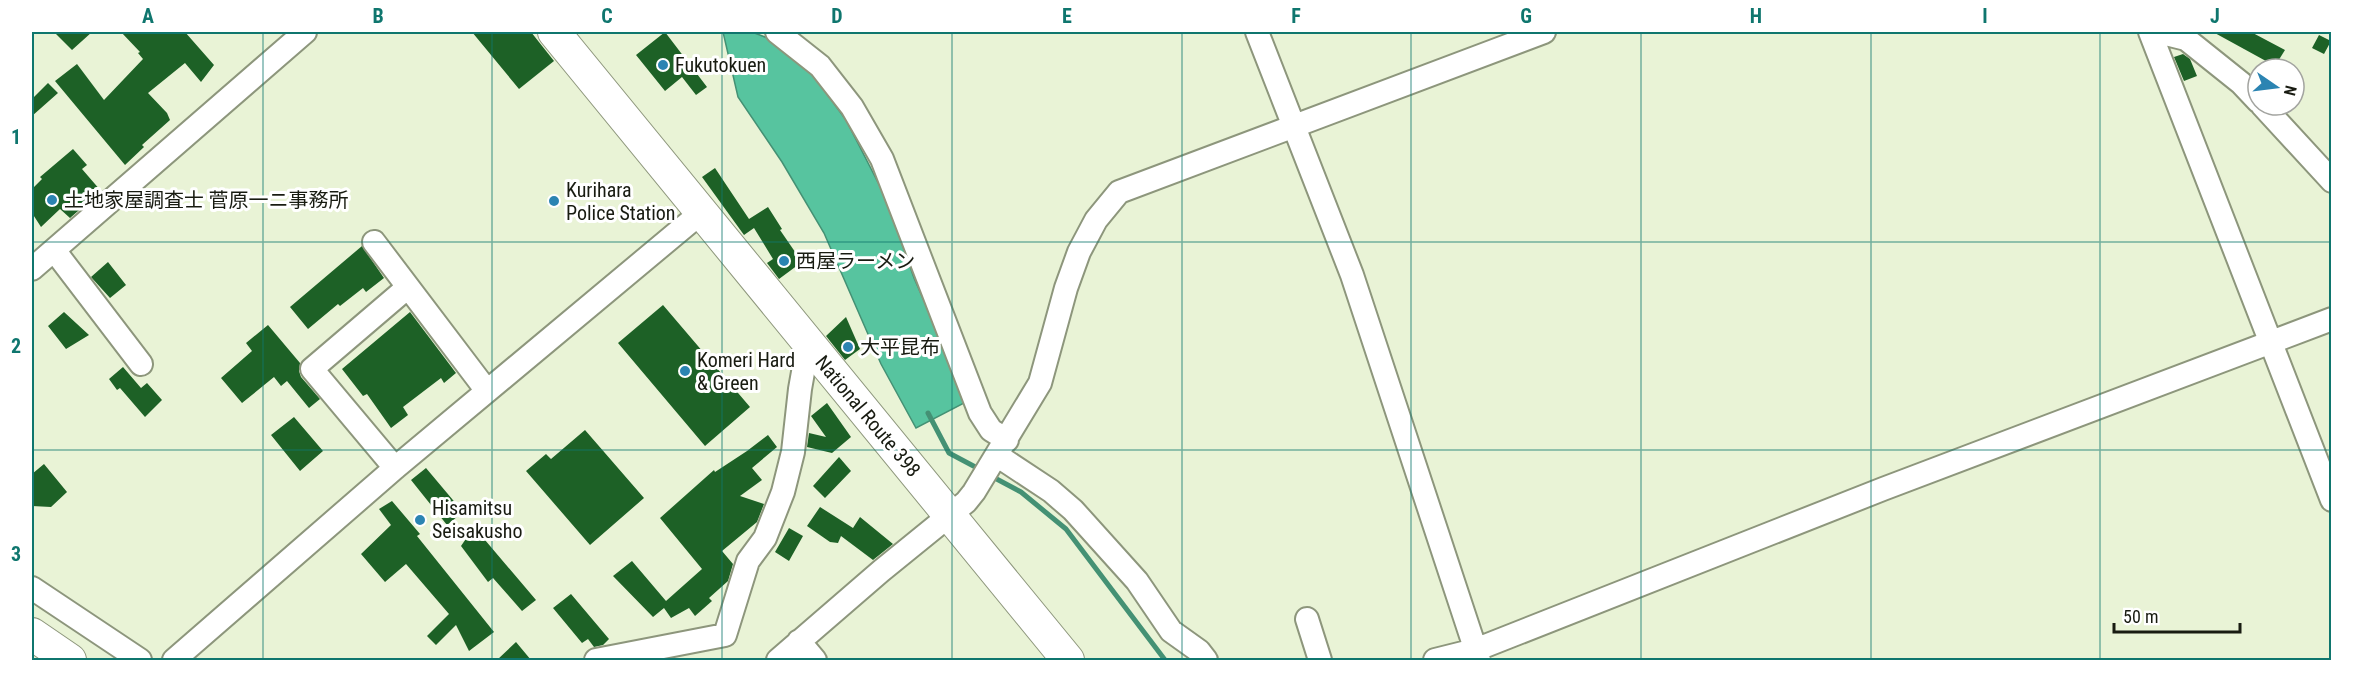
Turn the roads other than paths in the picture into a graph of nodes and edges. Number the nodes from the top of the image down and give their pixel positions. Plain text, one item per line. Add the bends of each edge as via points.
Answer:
1 (305, 32) edge
2 (554, 32) edge
3 (777, 32) edge
4 (1257, 32) edge
5 (1544, 32) edge
6 (2150, 32) edge
7 (2158, 32) edge
8 (2246, 88) edge
9 (2273, 117) edge
10 (1294, 126) junction
11 (2331, 181) edge
12 (703, 212) junction
13 (374, 242) dead end
14 (54, 250) junction
15 (32, 269) edge
16 (408, 287) junction
17 (2331, 319) edge
18 (808, 344) junction
19 (2271, 344) junction
20 (141, 364) dead end
21 (487, 391) junction
22 (999, 453) junction
23 (395, 468) junction
24 (2331, 500) edge
25 (949, 514) junction
26 (32, 588) edge
27 (1307, 619) dead end
28 (32, 634) edge
29 (799, 641) junction
30 (1477, 655) edge
31 (70, 660) edge
32 (140, 660) edge
33 (174, 660) edge
34 (596, 660) edge
35 (778, 660) edge
36 (815, 660) edge
37 (1068, 660) edge
38 (1206, 660) edge
39 (1320, 660) edge
40 (1435, 660) edge

1 - 14 street
2 - 12 highway, National Route 398
3 - 22 street via 820,66 852,106 882,159
4 - 10 street
5 - 10 street
6 - 19 street
7 - 8 street via 2186,39
9 - 11 street
10 - 22 street via 1119,192 1096,220 1079,252 1040,382
10 - 30 street via 1352,275
12 - 18 highway, National Route 398
12 - 21 street
13 - 16 street
14 - 15 street
14 - 20 street
16 - 21 street
16 - 23 street via 312,369
17 - 19 street
18 - 25 highway, National Route 398
18 - 34 street via 793,452 783,492 765,538 748,561 725,635
19 - 24 street
19 - 30 street via 1883,489
21 - 23 street
22 - 25 street via 966,502
22 - 38 street via 1073,510 1137,581 1171,631
23 - 33 street
25 - 29 street
25 - 37 highway, National Route 398
26 - 32 street
27 - 39 street
28 - 31 highway
29 - 35 street
29 - 36 street
30 - 40 street

